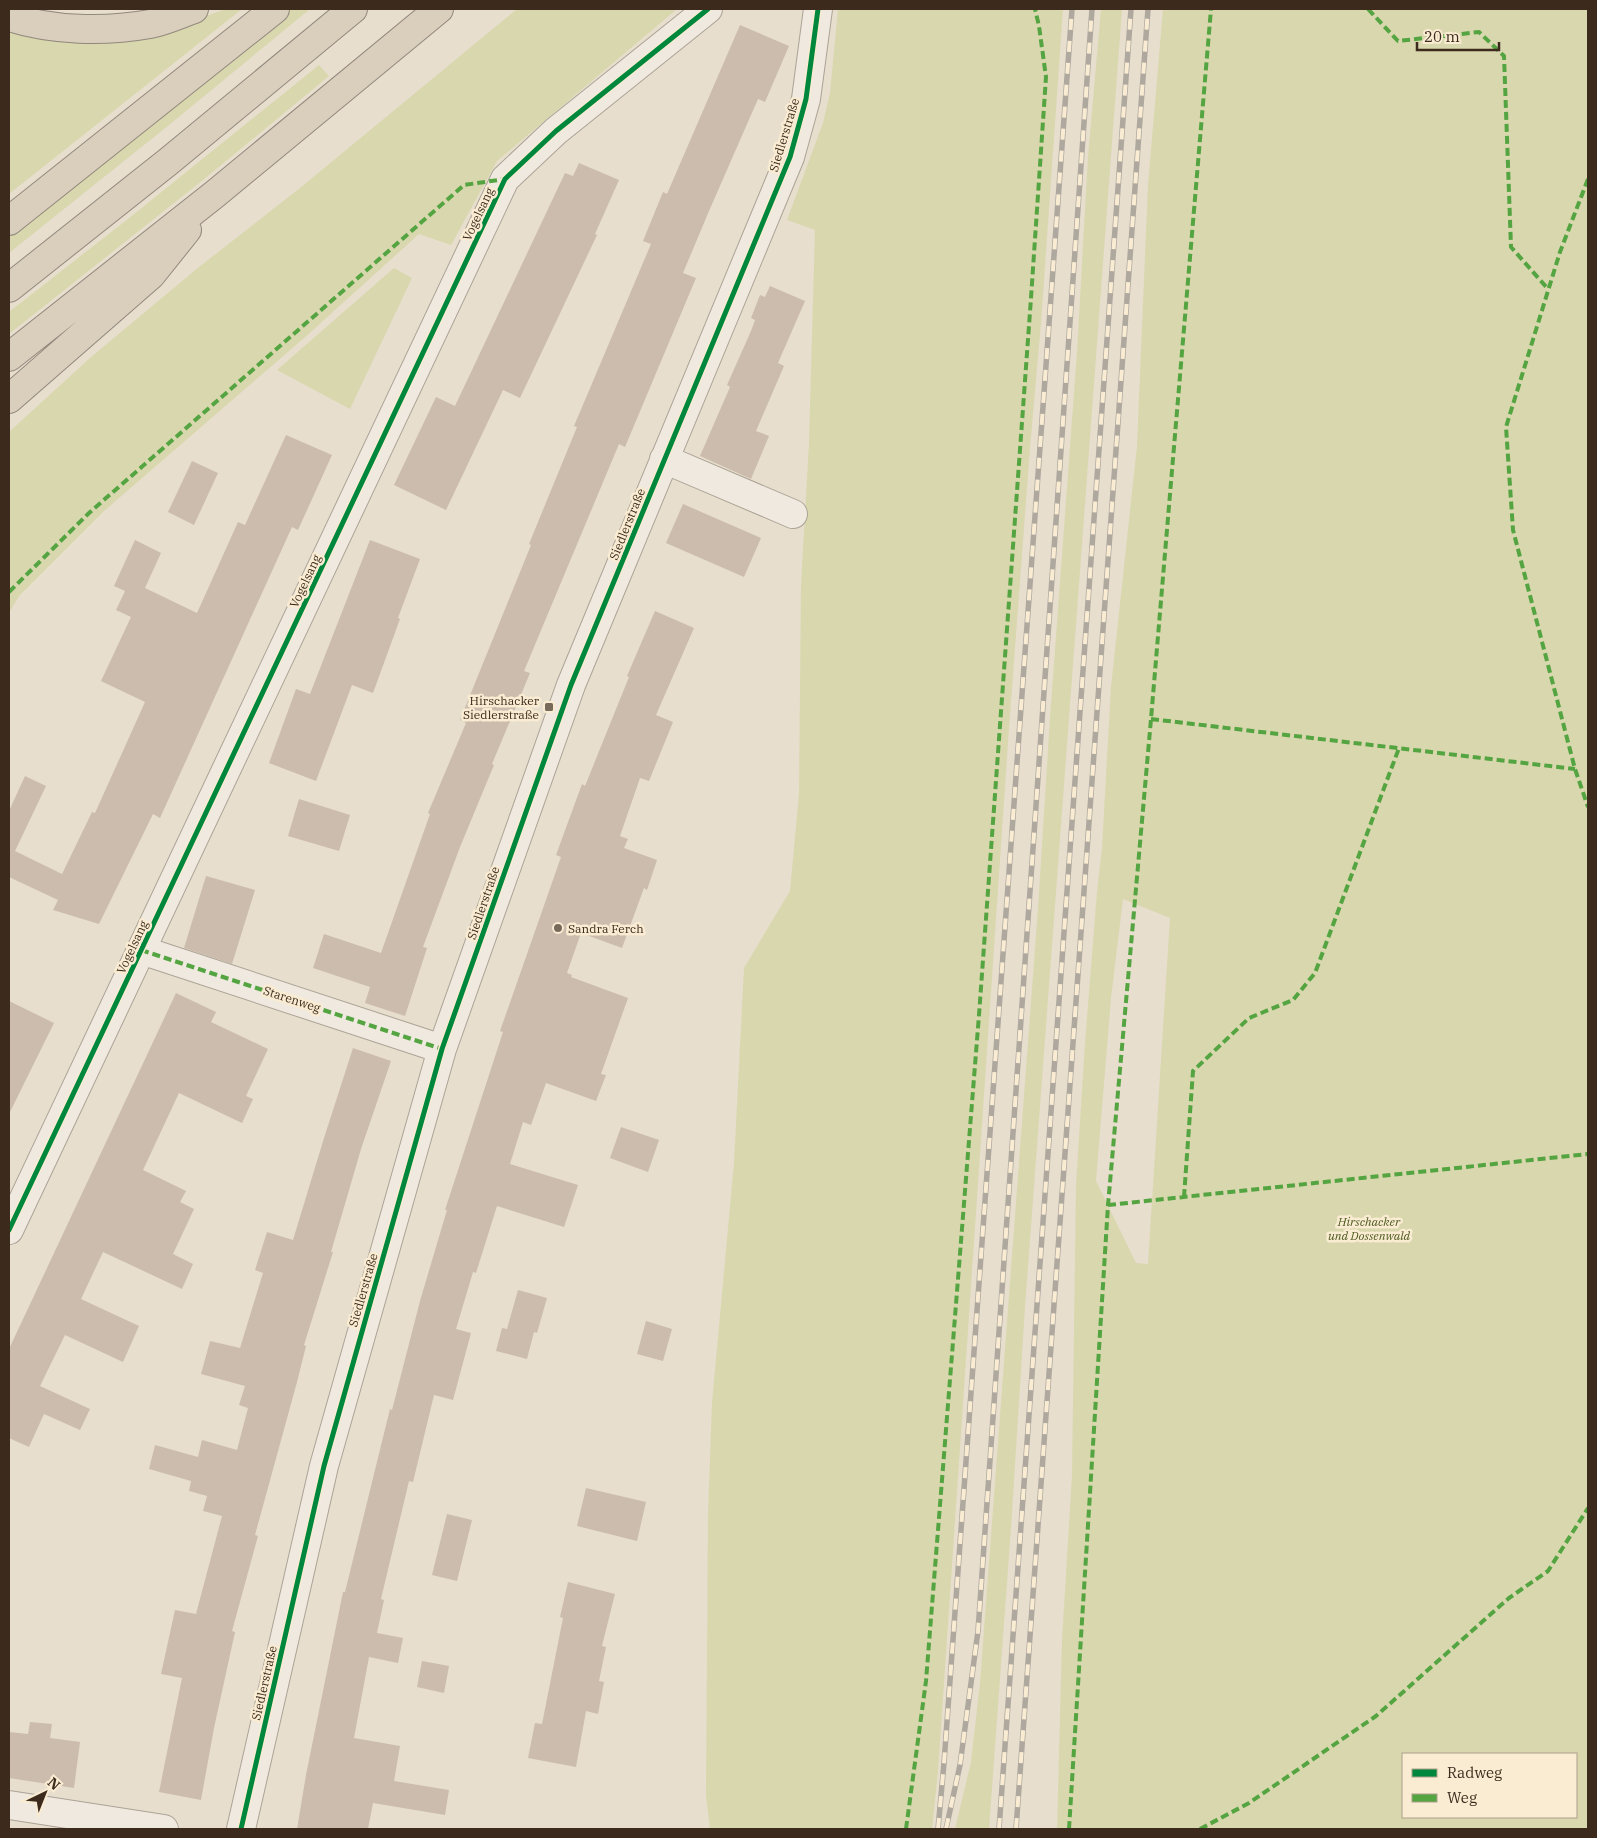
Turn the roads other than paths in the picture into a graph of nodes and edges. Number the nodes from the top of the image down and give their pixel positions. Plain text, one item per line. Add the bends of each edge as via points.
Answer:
1 (194, 9) edge
2 (274, 9) edge
3 (353, 9) edge
4 (439, 9) edge
5 (708, 9) edge
6 (818, 9) edge
7 (9, 18) edge
8 (215, 194) junction
9 (9, 221) edge
10 (9, 288) edge
11 (9, 357) edge
12 (9, 399) edge
13 (664, 459) junction
14 (793, 514) dead end
15 (141, 950) junction
16 (442, 1049) junction
17 (9, 1230) edge
18 (9, 1805) edge
19 (164, 1829) edge
20 (242, 1829) edge

1 - 7 highway via 151,24 106,28 58,28
2 - 9 highway
3 - 10 highway
4 - 8 highway
5 - 15 street, Vogelsang via 556,131 505,180
6 - 13 street, Siedlerstraße via 806,99 790,157
8 - 11 highway
8 - 12 highway via 151,275
13 - 14 street
13 - 16 street, Siedlerstraße via 571,685
15 - 16 street, Starenweg
15 - 17 street, Vogelsang
16 - 20 street, Siedlerstraße via 324,1466
18 - 19 street

